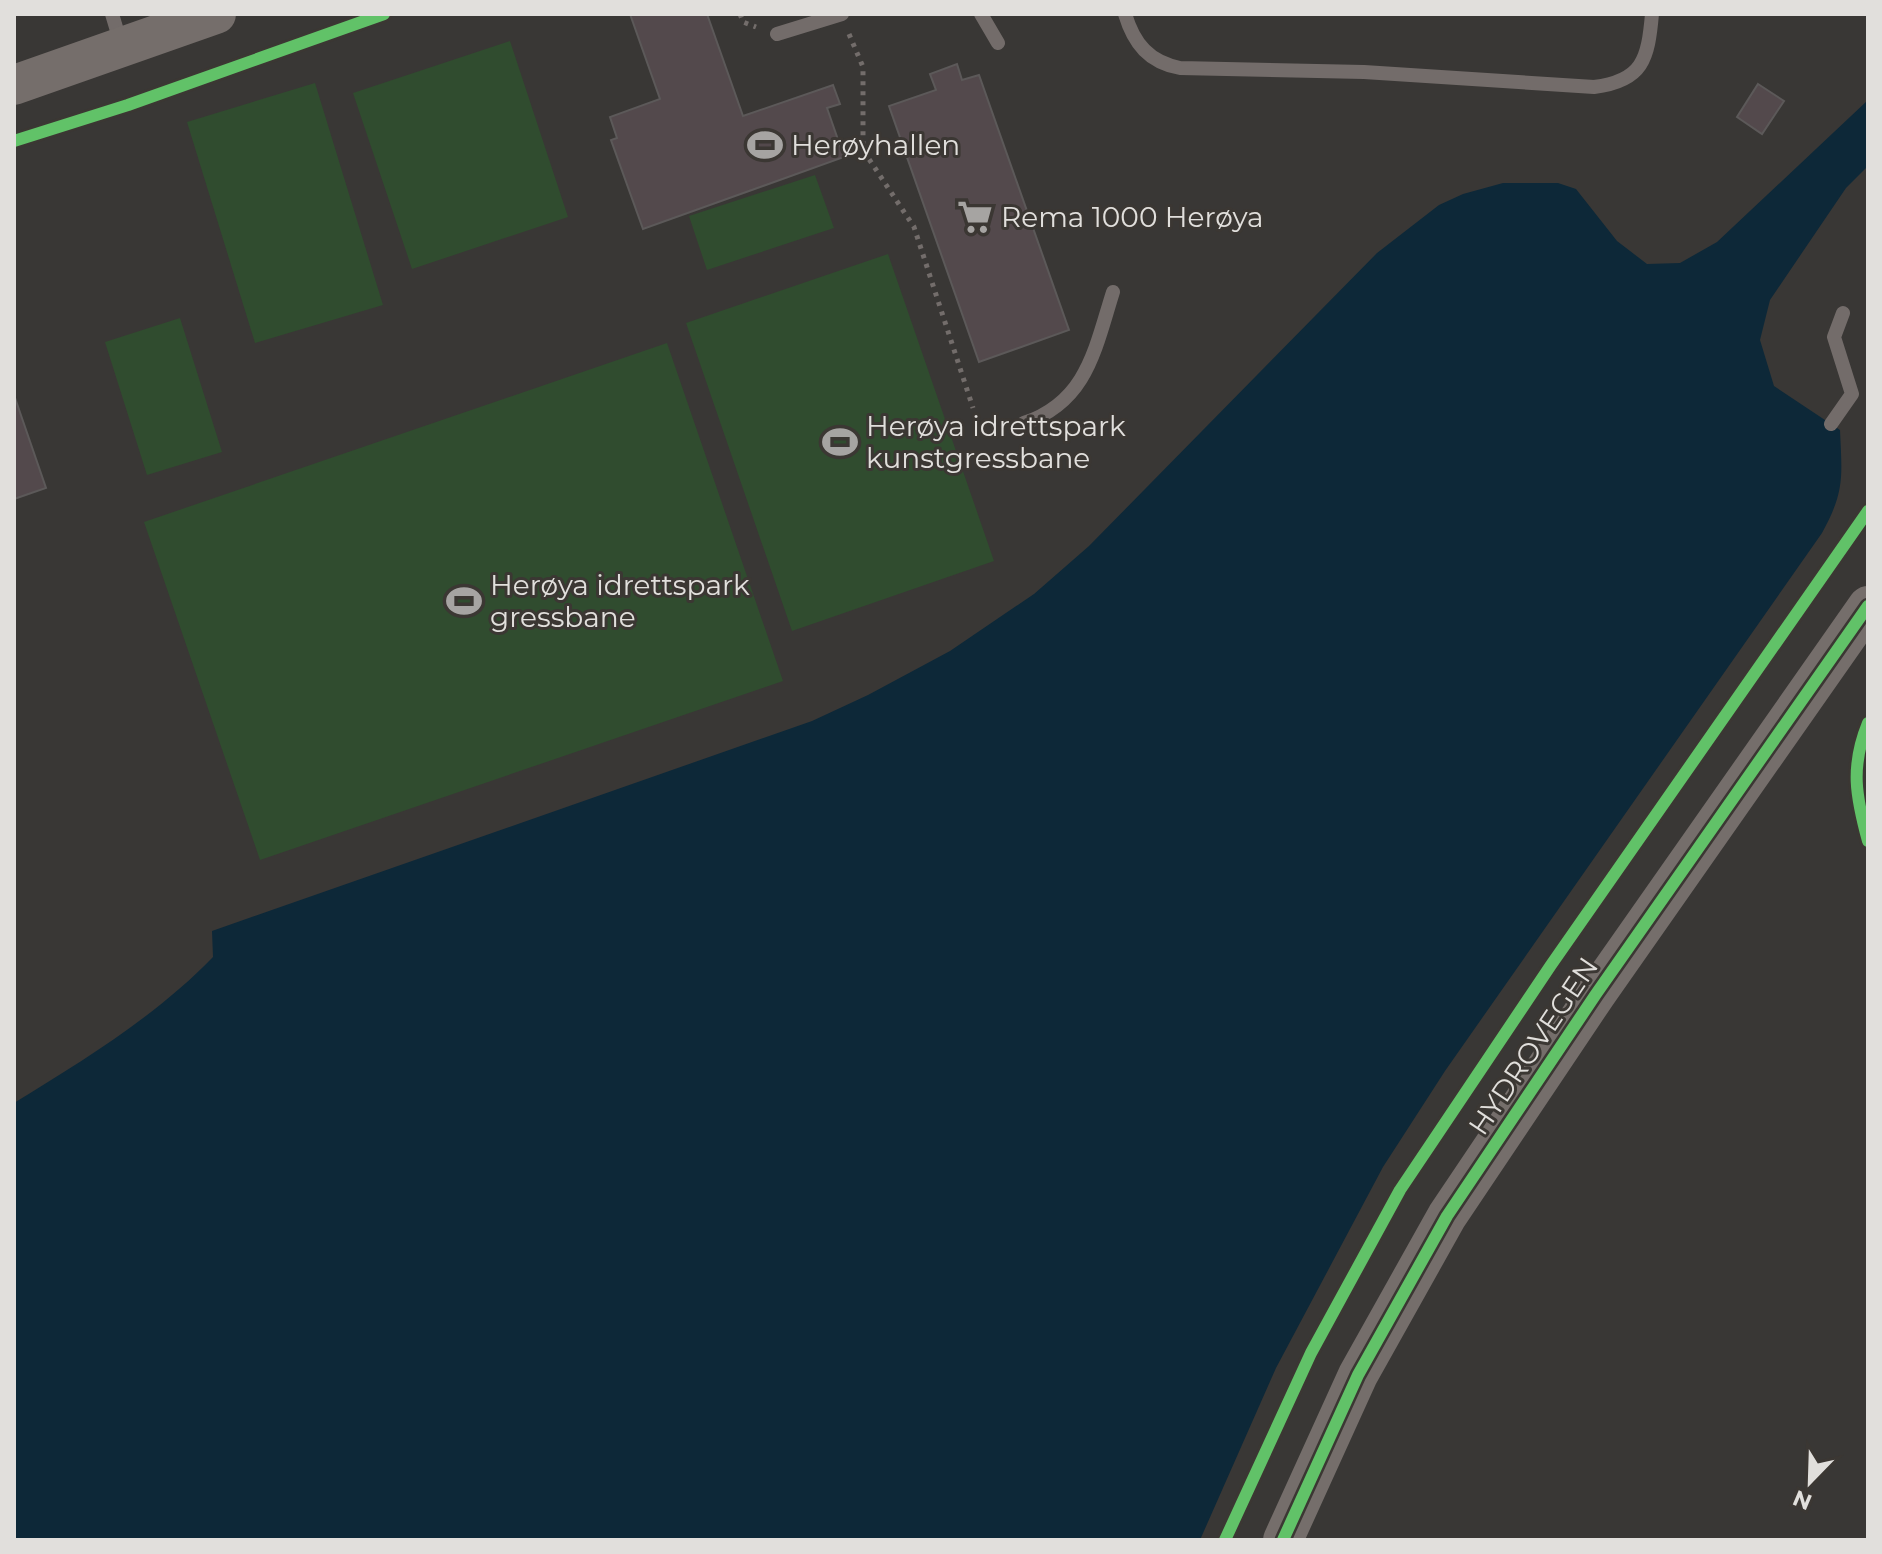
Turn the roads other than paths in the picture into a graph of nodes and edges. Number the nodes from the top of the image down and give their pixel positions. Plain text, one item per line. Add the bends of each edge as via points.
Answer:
1 (842, 14) edge
2 (981, 14) edge
3 (1125, 14) edge
4 (1652, 14) edge
5 (207, 16) edge
6 (117, 30) edge
7 (777, 34) dead end
8 (998, 43) dead end
9 (14, 85) edge
10 (1113, 292) dead end
11 (1843, 313) dead end
12 (1024, 423) dead end
13 (1831, 424) dead end
14 (1868, 606) edge
15 (1283, 1540) edge

1 - 7 lane
2 - 8 lane
3 - 4 lane via 1145,52 1180,68 1364,72 1594,87 1629,78 1636,71 1646,57
5 - 6 street
6 - 9 street
10 - 12 lane via 1093,353 1069,397 1045,416
11 - 13 lane via 1834,337 1852,394
14 - 15 street, HYDROVEGEN via 1447,1216 1358,1375

